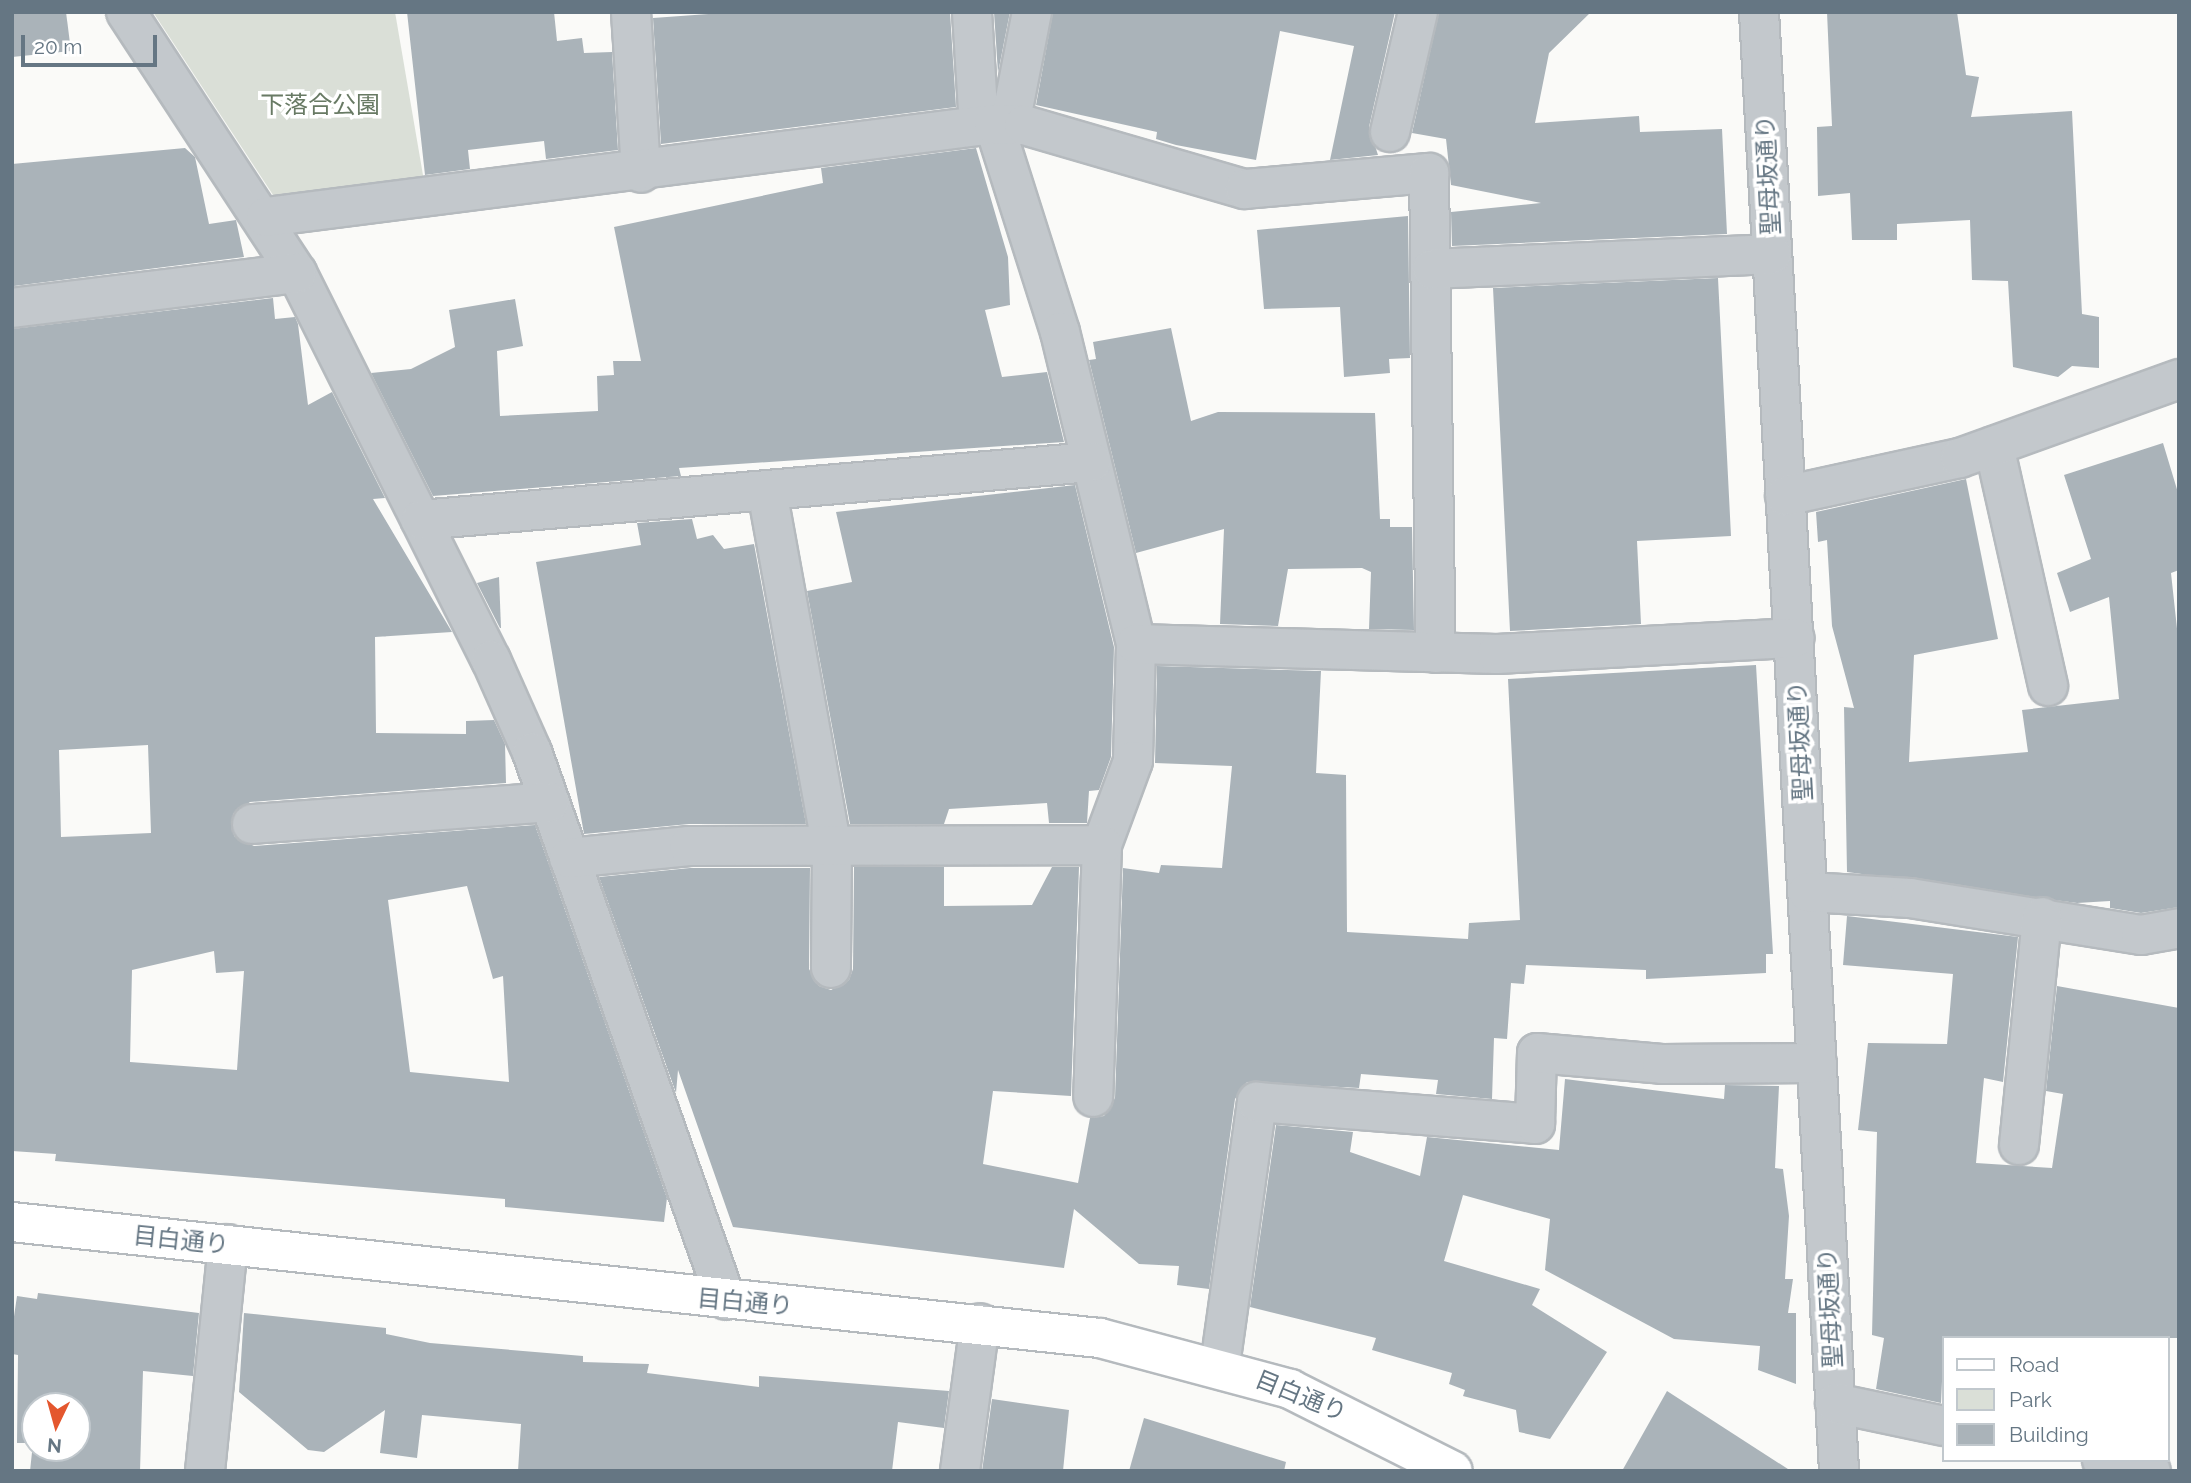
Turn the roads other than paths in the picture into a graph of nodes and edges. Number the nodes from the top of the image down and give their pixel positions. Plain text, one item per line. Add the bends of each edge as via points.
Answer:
1 (126, 12) edge
2 (631, 12) edge
3 (972, 12) edge
4 (1032, 12) edge
5 (1418, 12) edge
6 (1759, 12) edge
7 (994, 124) junction
8 (1390, 132) dead end
9 (641, 173) junction
10 (266, 217) junction
11 (1772, 254) junction
12 (1432, 270) junction
13 (297, 273) junction
14 (12, 308) edge
15 (2179, 379) edge
16 (1994, 446) junction
17 (1091, 462) junction
18 (767, 491) junction
19 (1785, 496) junction
20 (421, 520) junction
21 (1795, 638) junction
22 (1136, 644) junction
23 (1436, 653) junction
24 (2048, 686) dead end
25 (549, 802) junction
26 (252, 824) dead end
27 (1102, 845) junction
28 (832, 847) junction
29 (569, 858) junction
30 (1808, 892) junction
31 (2042, 917) junction
32 (2179, 928) edge
33 (831, 968) dead end
34 (1817, 1063) junction
35 (1093, 1097) dead end
36 (2020, 1145) dead end
37 (12, 1223) edge
38 (228, 1244) junction
39 (726, 1300) junction
40 (980, 1323) junction
41 (1220, 1365) junction
42 (1835, 1403) junction
43 (1942, 1426) edge
44 (2111, 1462) edge
45 (205, 1471) edge
46 (960, 1471) edge
47 (1453, 1471) edge
48 (1839, 1471) edge
49 (2151, 1471) edge

1 - 10 street
2 - 9 street
3 - 7 street
4 - 7 street
5 - 8 street
6 - 11 street, 聖母坂通り
7 - 9 street
7 - 12 street via 1245,189 1429,173
7 - 17 street via 1060,332
9 - 10 street
10 - 13 street
11 - 12 street
11 - 19 street, 聖母坂通り
12 - 23 street
13 - 14 street
13 - 20 street
15 - 16 street
16 - 19 street
16 - 24 street
17 - 18 street
17 - 22 street
18 - 20 street
18 - 28 street
19 - 21 street, 聖母坂通り
20 - 25 street via 491,660
21 - 23 street
21 - 30 street, 聖母坂通り
22 - 23 street
22 - 27 street via 1133,761
25 - 26 street
25 - 29 street
27 - 28 street
27 - 35 street
28 - 29 street via 689,845
28 - 33 street
29 - 39 street
30 - 31 street via 1910,898
30 - 34 street, 聖母坂通り
31 - 32 street via 2141,935
31 - 36 street
34 - 41 street via 1662,1064 1537,1053 1535,1124 1256,1102
34 - 42 street, 聖母坂通り
37 - 38 main road, 目白通り
38 - 39 main road, 目白通り
38 - 45 street
39 - 40 main road, 目白通り
40 - 41 main road, 目白通り via 1100,1338
40 - 46 street
41 - 47 main road, 目白通り via 1355,1417
42 - 43 street
42 - 48 street, 聖母坂通り
44 - 49 street

